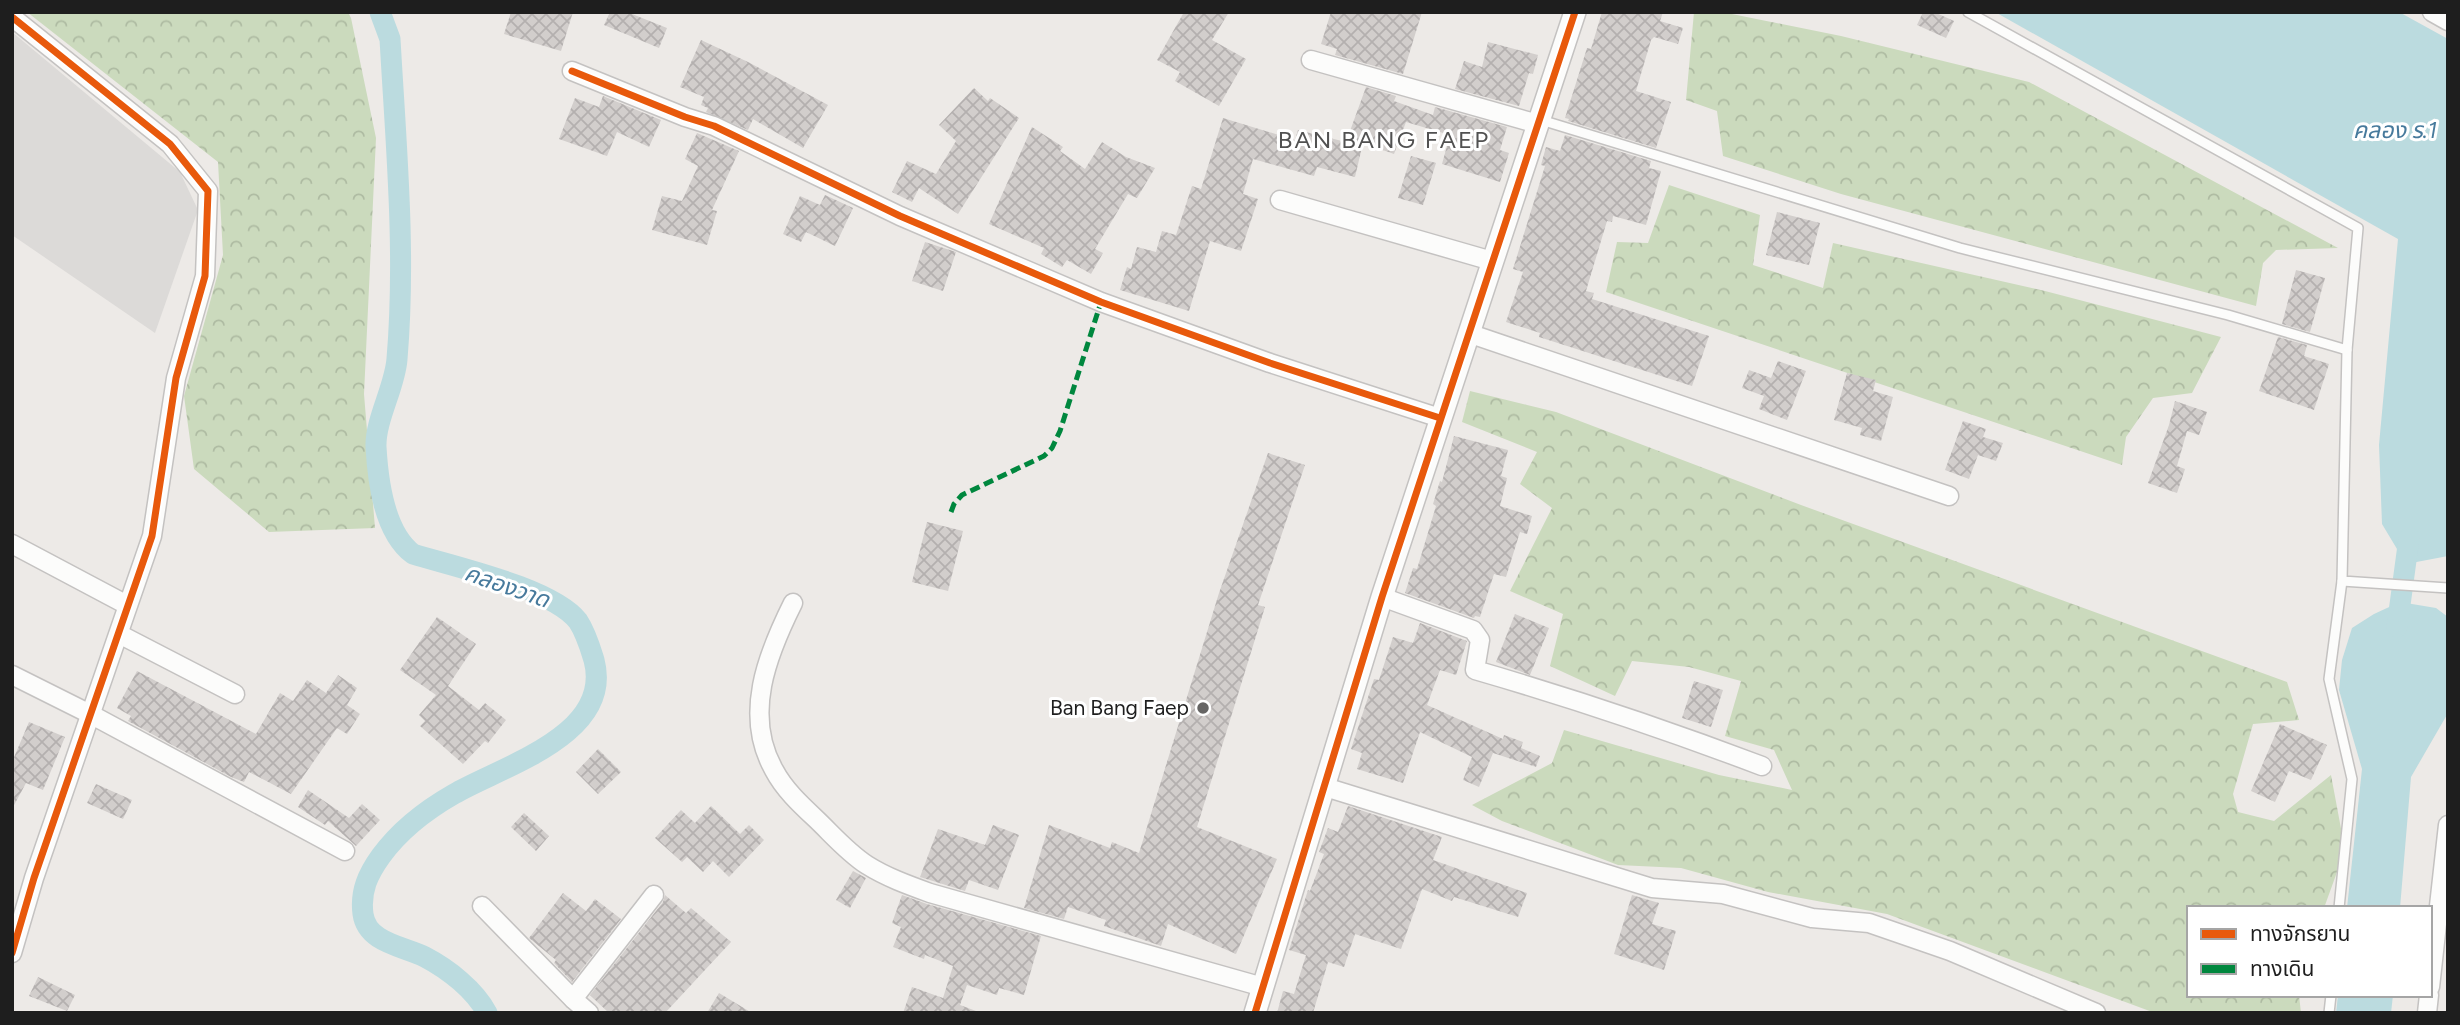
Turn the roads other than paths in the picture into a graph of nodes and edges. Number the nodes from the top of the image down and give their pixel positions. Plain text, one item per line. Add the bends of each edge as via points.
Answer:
1 (1575, 12) edge
2 (1968, 12) edge
3 (2432, 12) edge
4 (12, 17) edge
5 (2448, 21) edge
6 (1311, 60) dead end
7 (572, 71) dead end
8 (1538, 122) junction
9 (1280, 200) dead end
10 (1492, 261) junction
11 (1468, 333) junction
12 (2347, 350) junction
13 (1440, 418) junction
14 (1949, 496) dead end
15 (12, 544) edge
16 (2342, 581) junction
17 (2448, 588) edge
18 (1382, 597) junction
19 (793, 603) dead end
20 (127, 605) junction
21 (119, 634) junction
22 (12, 675) edge
23 (235, 694) dead end
24 (90, 714) junction
25 (1762, 766) dead end
26 (1325, 787) junction
27 (2448, 825) edge
28 (345, 851) dead end
29 (654, 895) dead end
30 (482, 906) dead end
31 (2340, 906) edge
32 (12, 953) edge
33 (2432, 969) edge
34 (1263, 987) junction
35 (573, 999) junction
36 (589, 1013) edge
37 (1255, 1013) edge
38 (2096, 1013) edge

1 - 8 street
2 - 12 lane via 2358,228
3 - 5 street
4 - 20 street via 170,144 208,191 205,276 176,377 152,536
6 - 8 street
7 - 13 street via 714,126 900,216 1101,302
8 - 10 street
8 - 12 lane via 1961,248
9 - 10 street
10 - 11 street
11 - 13 street
11 - 14 street
12 - 16 lane
13 - 18 street
15 - 20 street
16 - 17 lane
16 - 31 lane via 2329,679 2352,779
18 - 25 street via 1473,630 1480,640 1475,670 1667,730
18 - 26 street
19 - 34 street via 764,673 762,739 781,782 851,853 883,874 930,893
20 - 21 street
21 - 23 street
21 - 24 street
22 - 24 street
24 - 28 street
24 - 32 street
26 - 34 street
26 - 38 street via 1652,888 1723,894 1812,918 1869,923 1950,951
27 - 33 street
29 - 35 street
30 - 35 street
34 - 37 street
35 - 36 street

